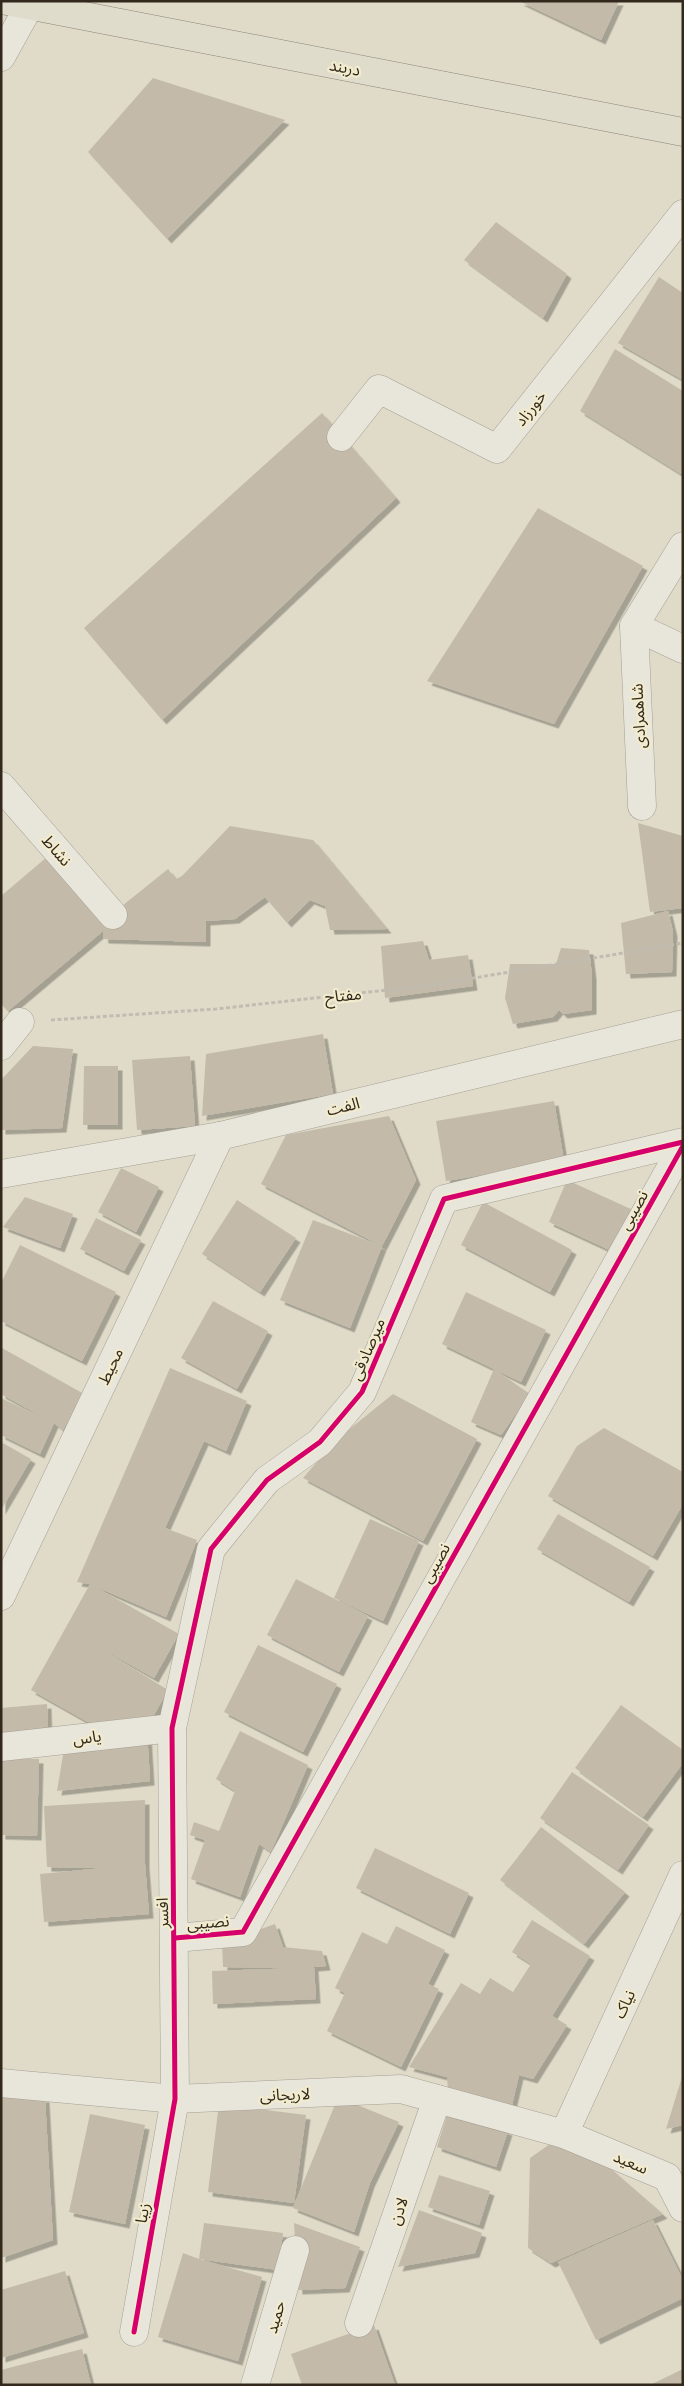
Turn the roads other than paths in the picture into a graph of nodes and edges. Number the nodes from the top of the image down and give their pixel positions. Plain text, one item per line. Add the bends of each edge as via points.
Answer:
1 (22, 3) edge
2 (1, 57) edge
3 (683, 132) edge
4 (683, 214) edge
5 (341, 437) dead end
6 (683, 546) edge
7 (634, 626) junction
8 (683, 649) edge
9 (1, 786) edge
10 (642, 806) dead end
11 (113, 915) dead end
12 (11, 1021) edge
13 (683, 1024) edge
14 (1, 1046) edge
15 (220, 1136) junction
16 (683, 1142) edge
17 (683, 1146) edge
18 (1, 1174) edge
19 (1, 1596) edge
20 (172, 1728) junction
21 (1, 1747) edge
22 (683, 1874) edge
23 (175, 1938) junction
24 (1, 2083) edge
25 (175, 2099) junction
26 (437, 2099) junction
27 (564, 2134) junction
28 (683, 2208) edge
29 (295, 2250) dead end
30 (358, 2323) dead end
31 (134, 2332) dead end
32 (255, 2385) edge

1 - 2 street
1 - 3 main road, دربند
4 - 5 street, خورزاد via 497,449 379,389
6 - 7 street
7 - 8 street
7 - 10 street, شاهمرادی
9 - 11 street, نشاط
12 - 14 street
13 - 15 street, الفت
15 - 18 street, الفت
15 - 19 street, محیط
16 - 20 street, میرصادقی via 444,1199 362,1392 320,1442 267,1480 211,1549
17 - 23 street, نصیبی via 243,1932
20 - 21 street, یاس
20 - 23 street, افسر
22 - 27 street, نیاک
23 - 25 street, افسر
24 - 25 street, لاریجانی
25 - 26 street, لاریجانی via 401,2090
25 - 31 street, زیبا
26 - 27 street, لاریجانی
26 - 30 street, لادن
27 - 28 street, سعید via 667,2177
29 - 32 street, حمید

